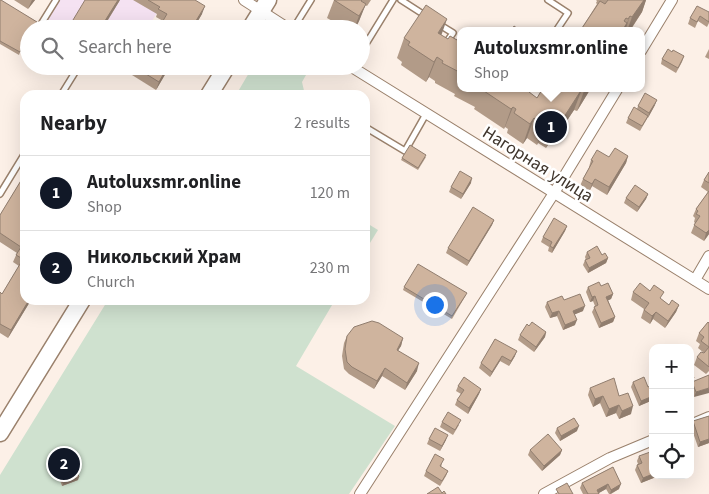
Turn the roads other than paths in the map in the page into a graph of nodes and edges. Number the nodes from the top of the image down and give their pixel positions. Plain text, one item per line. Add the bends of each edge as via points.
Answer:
1 (56, 0) edge
2 (244, 0) edge
3 (311, 0) edge
4 (393, 0) edge
5 (401, 0) edge
6 (548, 0) edge
7 (669, 1) edge
8 (264, 6) edge
9 (431, 19) edge
10 (44, 20) edge
11 (255, 20) edge
12 (279, 20) edge
13 (299, 20) edge
14 (438, 24) edge
15 (559, 27) edge
16 (370, 37) edge
17 (645, 44) edge
18 (454, 47) edge
19 (73, 75) edge
20 (221, 75) edge
21 (364, 75) edge
22 (64, 90) edge
23 (212, 90) edge
24 (616, 92) edge
25 (426, 114) junction
26 (370, 130) edge
27 (20, 161) edge
28 (554, 193) junction
29 (0, 194) edge
30 (709, 256) edge
31 (695, 280) junction
32 (709, 289) edge
33 (79, 305) edge
34 (709, 417) edge
35 (694, 423) edge
36 (0, 433) edge
37 (649, 442) edge
38 (360, 494) edge
39 (544, 494) edge

1 - 10 lane
2 - 8 street
3 - 13 lane
4 - 16 lane
5 - 9 lane
6 - 15 lane via 568,13
7 - 17 street
8 - 11 main road
8 - 12 street
14 - 18 lane via 453,33 447,42
19 - 22 lane
20 - 23 main road
21 - 25 street, Нагорная улица
24 - 28 street
25 - 26 lane via 405,151
25 - 28 street, Нагорная улица
27 - 29 lane
28 - 31 street, Нагорная улица
28 - 38 street
30 - 31 street
31 - 32 street, Нагорная улица
33 - 36 main road
34 - 35 street
37 - 39 street via 610,458

